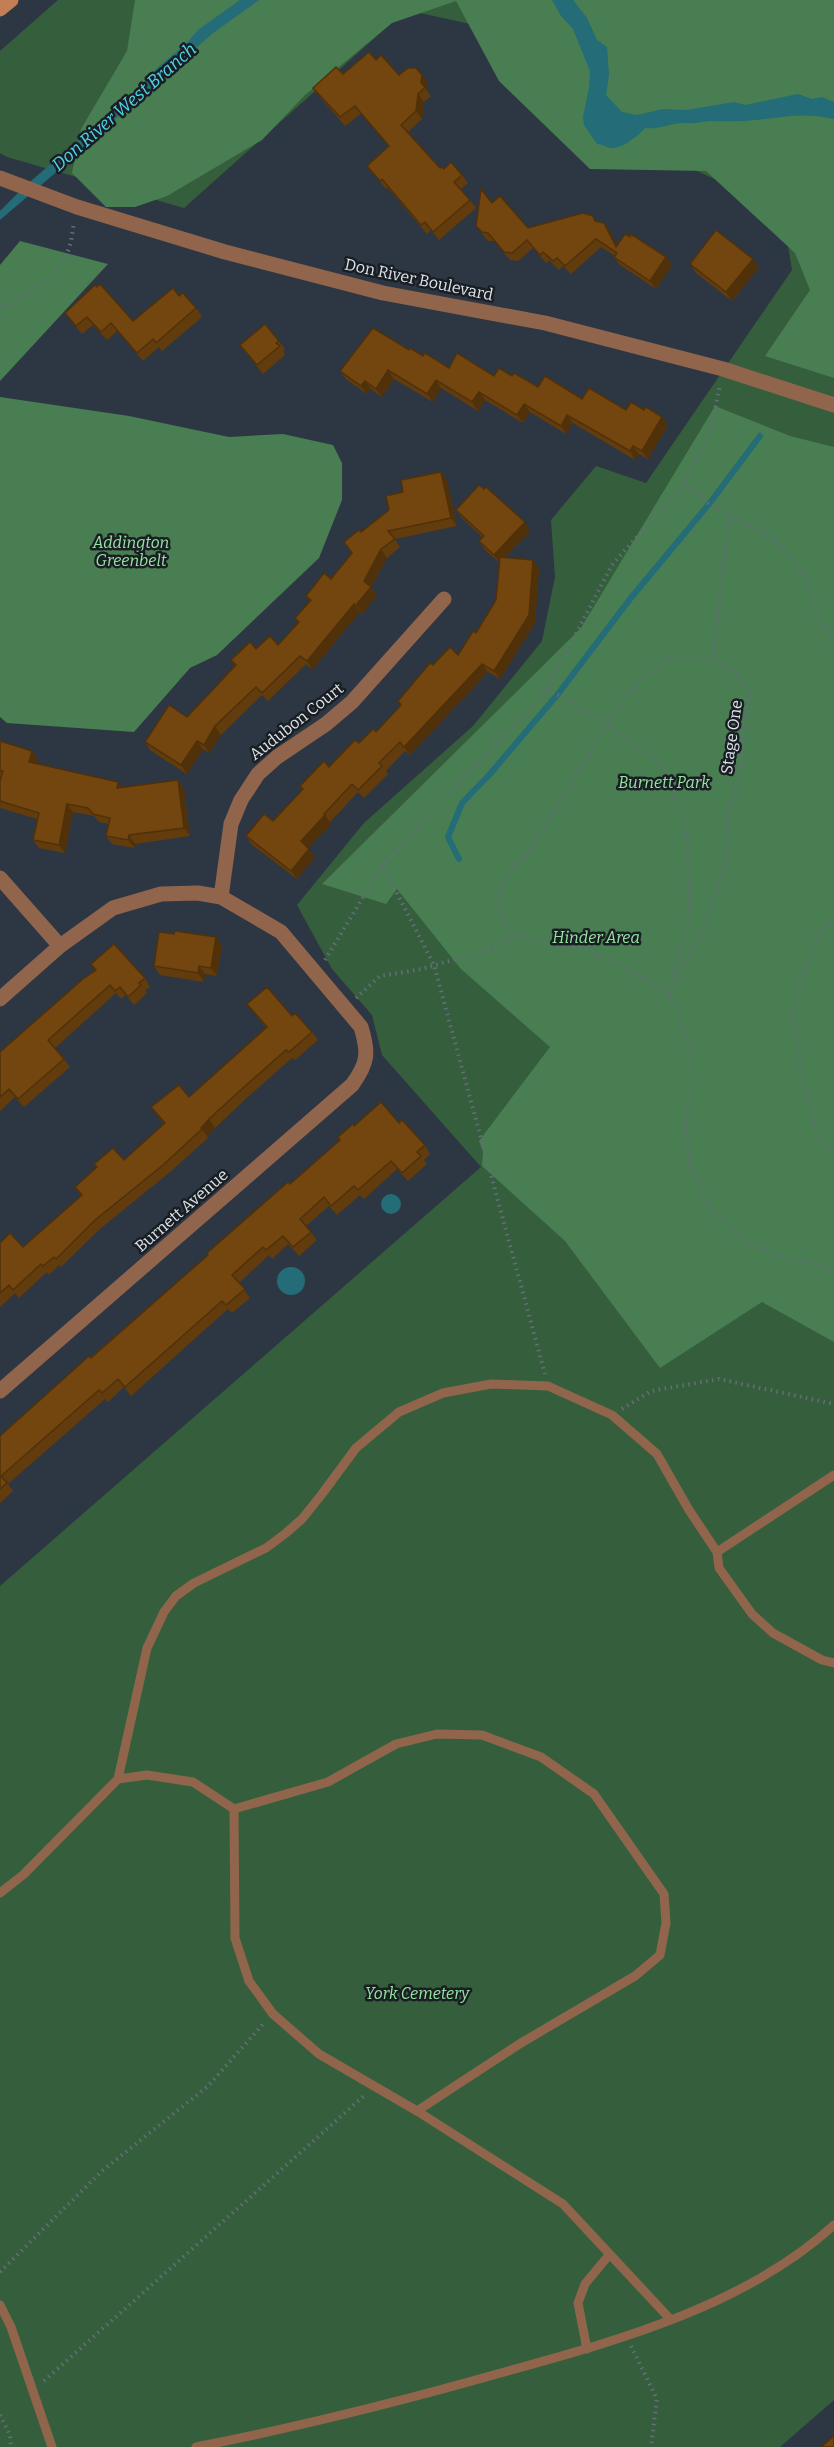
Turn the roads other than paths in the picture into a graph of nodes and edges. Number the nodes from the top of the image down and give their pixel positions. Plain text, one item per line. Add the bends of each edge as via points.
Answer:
1 (11, 0) edge
2 (0, 9) edge
3 (0, 177) edge
4 (834, 405) edge
5 (444, 599) dead end
6 (0, 878) edge
7 (221, 897) junction
8 (60, 946) junction
9 (0, 999) edge
10 (0, 1391) edge
11 (834, 1475) edge
12 (717, 1552) junction
13 (834, 1663) edge
14 (118, 1779) junction
15 (234, 1809) junction
16 (0, 1893) edge
17 (417, 2111) junction
18 (834, 2225) edge
19 (609, 2255) junction
20 (0, 2305) edge
21 (671, 2320) junction
22 (587, 2349) junction
23 (231, 2444) edge
24 (52, 2447) edge
25 (196, 2447) edge

1 - 2 main road
3 - 4 street, Don River Boulevard via 73,206 225,252 361,287 545,323 723,369
5 - 7 street, Audubon Court via 352,702 258,774 231,824
6 - 8 street
7 - 8 street via 161,894 112,908
7 - 10 street, Burnett Avenue via 281,932 346,1008 361,1027 367,1045 365,1067 352,1085
8 - 9 street
11 - 12 lane
12 - 13 lane via 719,1568 752,1614 773,1633
12 - 14 lane via 657,1454 612,1414 548,1386 491,1384 443,1393 399,1412 356,1448 302,1519 286,1533 266,1548 176,1596 147,1648
14 - 15 lane via 147,1775 193,1782
14 - 16 lane via 23,1875
15 - 17 lane via 235,1938 249,1981 273,2014 319,2054
15 - 17 lane via 328,1782 396,1744 437,1734 482,1735 541,1756 594,1794 664,1894 666,1923 660,1955 635,1976 521,2043
17 - 19 lane via 563,2204
18 - 21 lane via 816,2242 750,2284
19 - 21 lane
19 - 22 lane via 585,2284 579,2303
20 - 24 lane
21 - 22 lane
22 - 23 lane
23 - 25 lane

